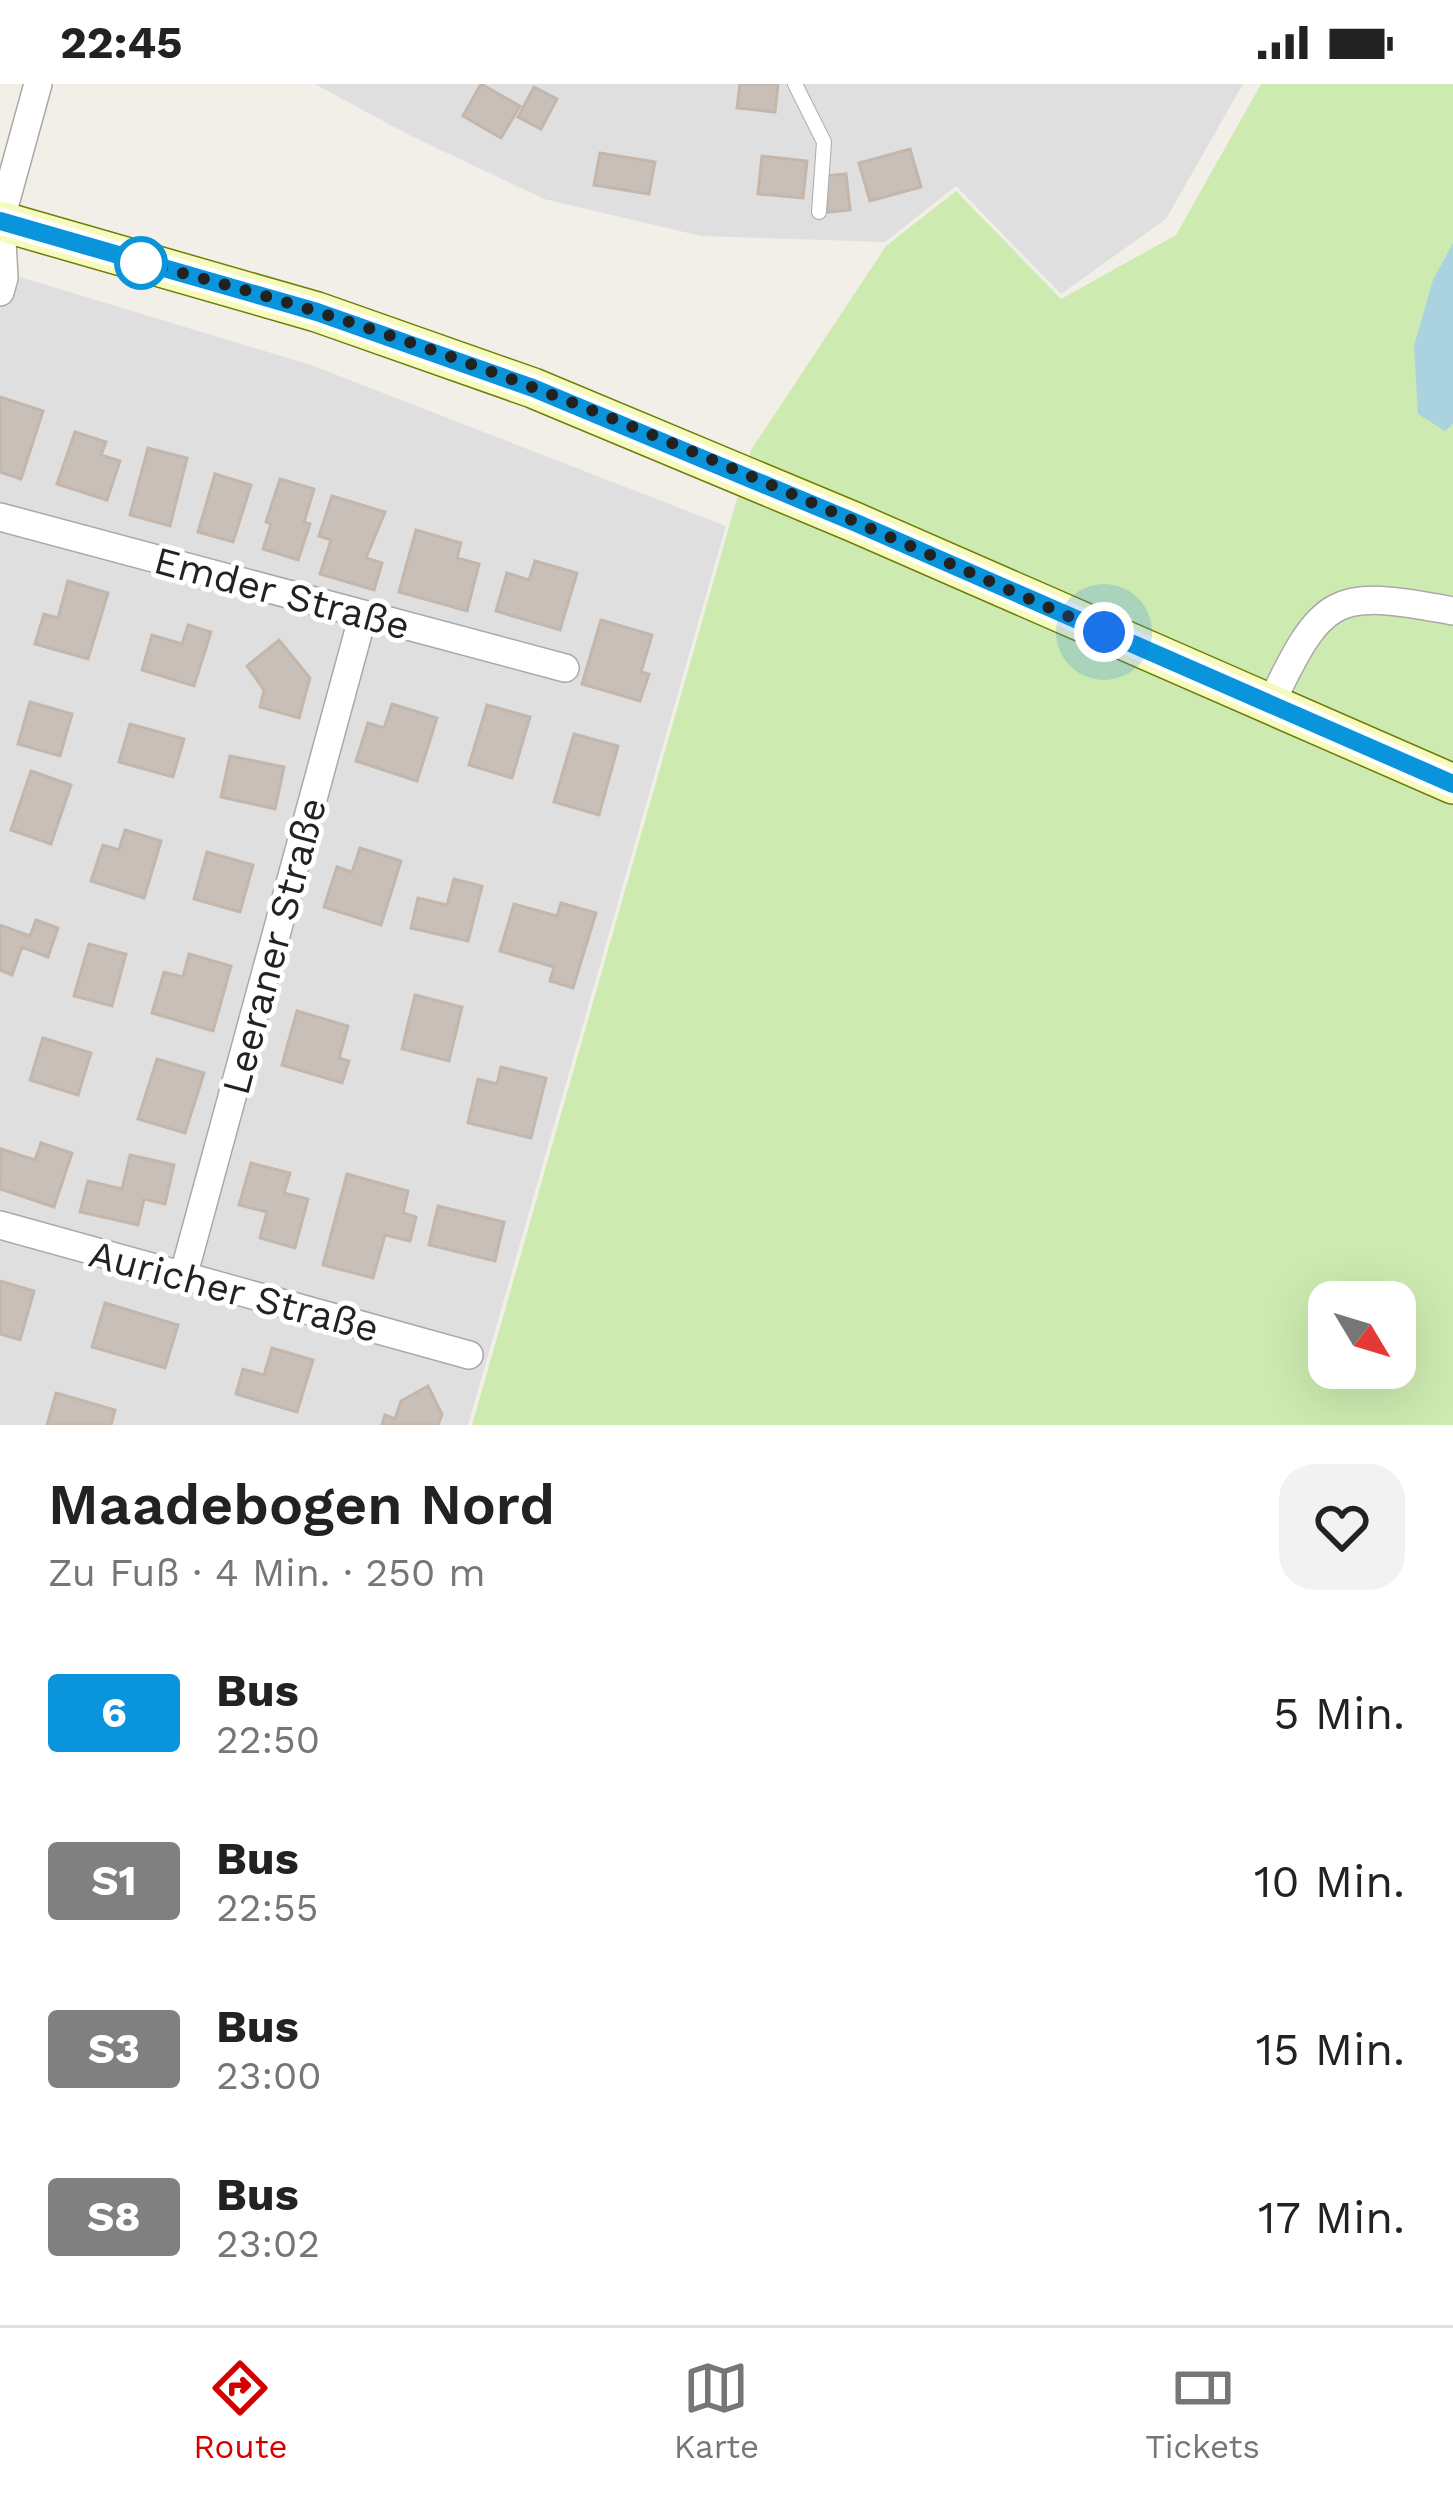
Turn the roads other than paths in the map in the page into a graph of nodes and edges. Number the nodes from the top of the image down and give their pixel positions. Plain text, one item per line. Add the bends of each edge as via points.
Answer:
1 (38, 84) edge
2 (795, 84) edge
3 (820, 212) dead end
4 (0, 221) edge
5 (0, 292) edge
6 (0, 517) edge
7 (1453, 611) edge
8 (363, 616) junction
9 (565, 668) dead end
10 (1270, 705) junction
11 (1453, 784) edge
12 (0, 1225) edge
13 (183, 1277) junction
14 (469, 1355) dead end

1 - 4 street
2 - 3 lane via 824,142
4 - 5 street
4 - 10 main road via 317,312 533,388
6 - 8 street, Emder Straße
7 - 10 street via 1372,598 1322,615
8 - 9 street, Emder Straße
8 - 13 street, Leeraner Straße
10 - 11 main road
12 - 13 street, Auricher Straße
13 - 14 street, Auricher Straße

